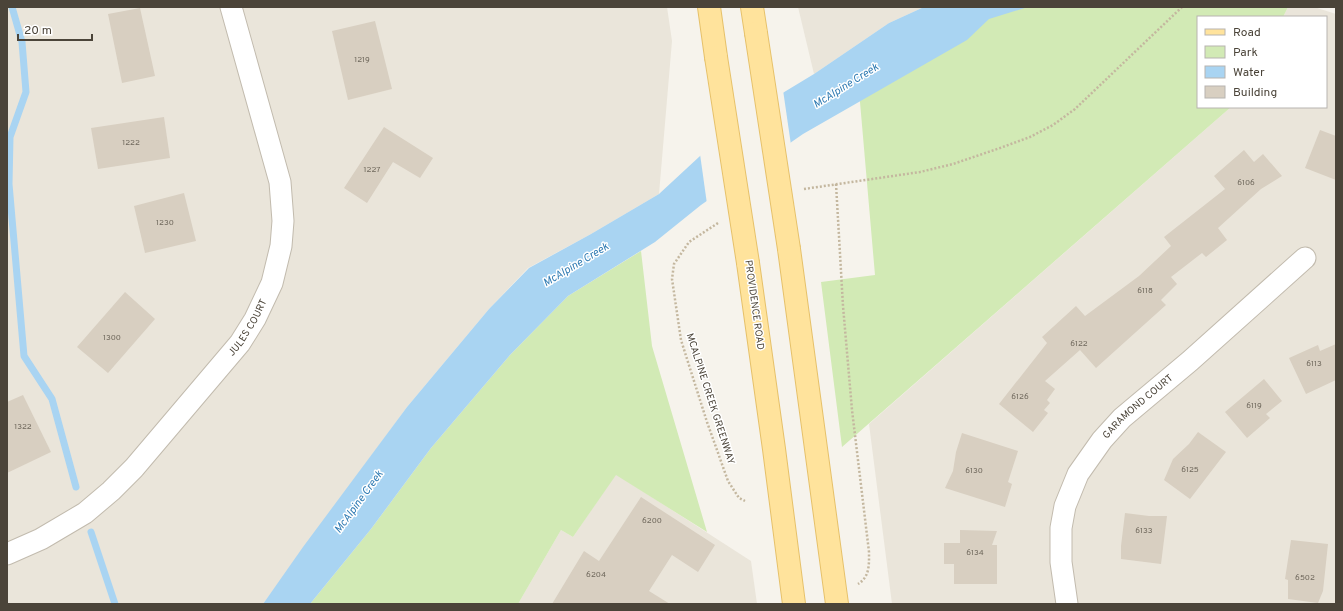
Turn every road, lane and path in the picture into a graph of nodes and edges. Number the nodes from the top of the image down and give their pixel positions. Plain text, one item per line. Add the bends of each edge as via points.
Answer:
1 (231, 7) edge
2 (709, 7) edge
3 (752, 7) edge
4 (1182, 7) edge
5 (836, 184) junction
6 (800, 190) dead end
7 (722, 220) dead end
8 (1305, 258) dead end
9 (745, 501) dead end
10 (7, 554) edge
11 (854, 586) dead end
12 (794, 604) edge
13 (837, 604) edge
14 (1067, 604) edge

1 - 10 street, JULES COURT via 280,182 283,221 281,246 272,283 240,343 111,492 84,513 41,540
2 - 12 main road, PROVIDENCE ROAD, bridge via 748,263
3 - 13 main road, bridge via 789,249
4 - 5 path via 1076,109 1030,137 952,164 920,172
5 - 6 path
5 - 11 path via 852,410 869,564 863,581
7 - 9 path, MCALPINE CREEK GREENWAY via 689,242 674,264 672,279 681,340 707,422 728,481 739,498
8 - 14 street, GARAMOND COURT via 1122,418 1102,440 1078,474 1065,506 1061,528

